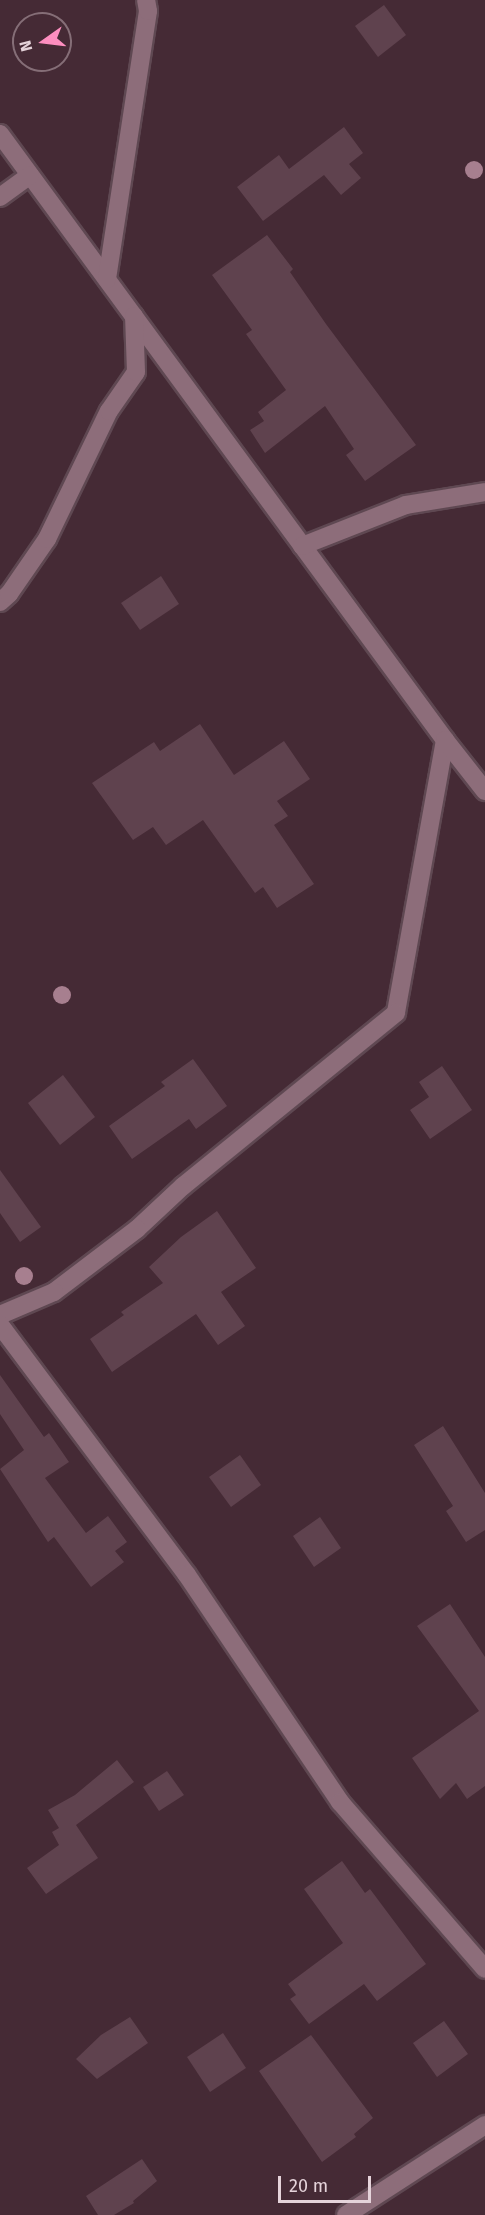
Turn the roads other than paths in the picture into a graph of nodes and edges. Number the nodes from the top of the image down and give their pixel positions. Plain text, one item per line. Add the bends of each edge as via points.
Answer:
1 (146, 0) edge
2 (0, 134) edge
3 (30, 175) junction
4 (0, 197) edge
5 (107, 279) junction
6 (134, 316) junction
7 (485, 492) edge
8 (302, 546) junction
9 (0, 602) edge
10 (445, 740) junction
11 (485, 791) edge
12 (0, 1315) edge
13 (0, 1325) edge
14 (485, 1969) edge
15 (485, 2125) edge
16 (346, 2215) edge

1 - 5 street via 148,11
2 - 3 street
3 - 4 street
3 - 5 street
5 - 6 street
6 - 8 street
6 - 9 street via 136,372 109,411 47,539
7 - 8 street via 406,505
8 - 10 street
10 - 11 street
10 - 12 street via 396,1013 119,1243 54,1292
13 - 14 street via 187,1575 340,1802
15 - 16 street

